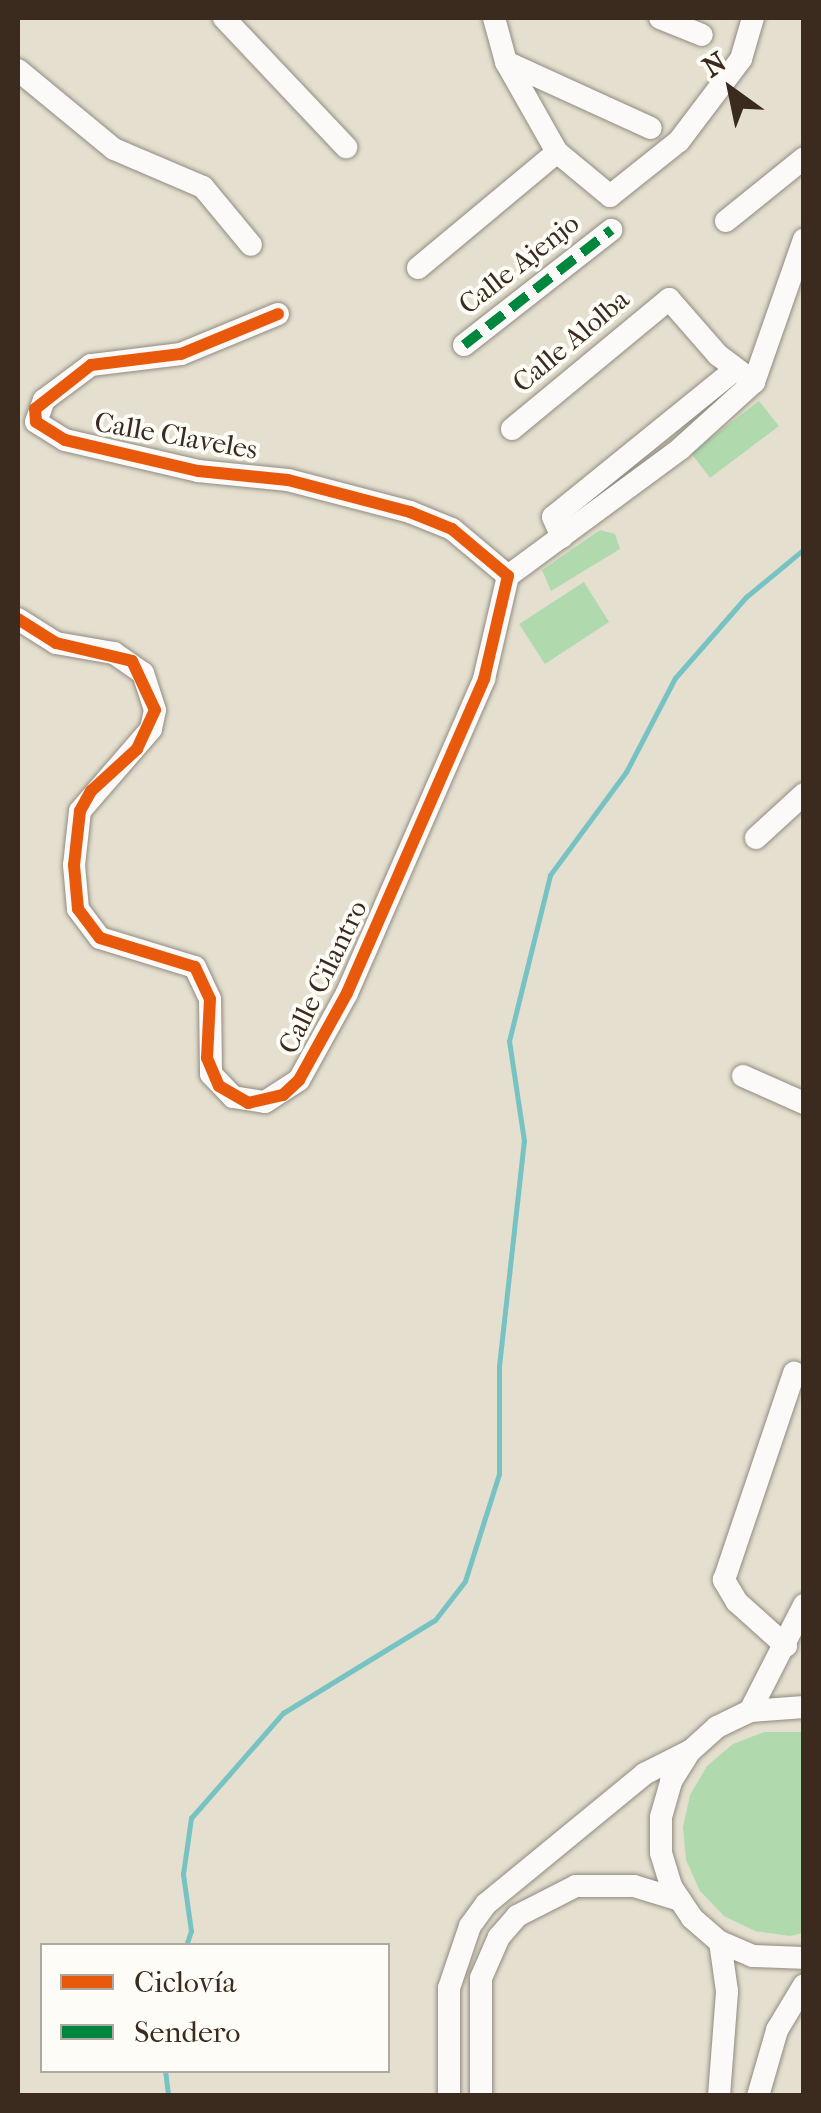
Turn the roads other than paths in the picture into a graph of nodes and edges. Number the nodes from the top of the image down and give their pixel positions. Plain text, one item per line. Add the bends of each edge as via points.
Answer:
1 (224, 18) edge
2 (494, 18) edge
3 (660, 18) edge
4 (754, 18) edge
5 (702, 35) dead end
6 (506, 62) junction
7 (18, 70) edge
8 (651, 128) dead end
9 (346, 147) dead end
10 (557, 152) junction
11 (804, 158) edge
12 (726, 221) dead end
13 (611, 230) dead end
14 (804, 239) edge
15 (250, 246) dead end
16 (418, 268) dead end
17 (278, 314) dead end
18 (464, 345) dead end
19 (745, 376) junction
20 (512, 429) dead end
21 (508, 576) junction
22 (18, 620) edge
23 (804, 794) edge
24 (756, 838) dead end
25 (744, 1076) dead end
26 (804, 1103) edge
27 (794, 1373) dead end
28 (804, 1605) edge
29 (786, 1646) junction
30 (804, 1707) edge
31 (750, 1711) junction
32 (690, 1751) junction
33 (680, 1900) junction
34 (720, 1942) junction
35 (804, 1958) edge
36 (804, 1985) edge
37 (449, 2096) edge
38 (481, 2096) edge
39 (719, 2096) edge
40 (758, 2096) edge

1 - 9 street
2 - 6 street
3 - 5 street
4 - 10 street via 741,60 679,142 610,196
6 - 8 street
6 - 10 street
7 - 15 street via 114,149 202,187
10 - 16 street
11 - 12 street
13 - 18 street, Calle Ajenjo
14 - 19 street
17 - 21 street, Calle Claveles via 180,354 92,365 35,409 36,422 64,440 198,471 288,480 410,512 452,529
19 - 20 street, Calle Alolba via 669,299
19 - 21 street via 731,409
21 - 22 street, Calle Cilantro via 484,680 347,993 299,1080 265,1102 233,1097 211,1074 210,999 196,967 100,938 78,909 80,811 151,729 155,710 143,673 114,653 56,642
23 - 24 street
25 - 26 street
27 - 29 street via 724,1580 736,1602
28 - 29 street
29 - 31 street
30 - 31 street
31 - 32 street via 717,1726
32 - 33 street via 661,1817 661,1854
32 - 37 street via 644,1774 486,1904 470,1926 449,1988
33 - 34 street
33 - 38 street via 634,1886 576,1886 516,1916 481,1978
34 - 35 street via 754,1956
34 - 39 street via 727,1991
36 - 40 street via 777,2030

